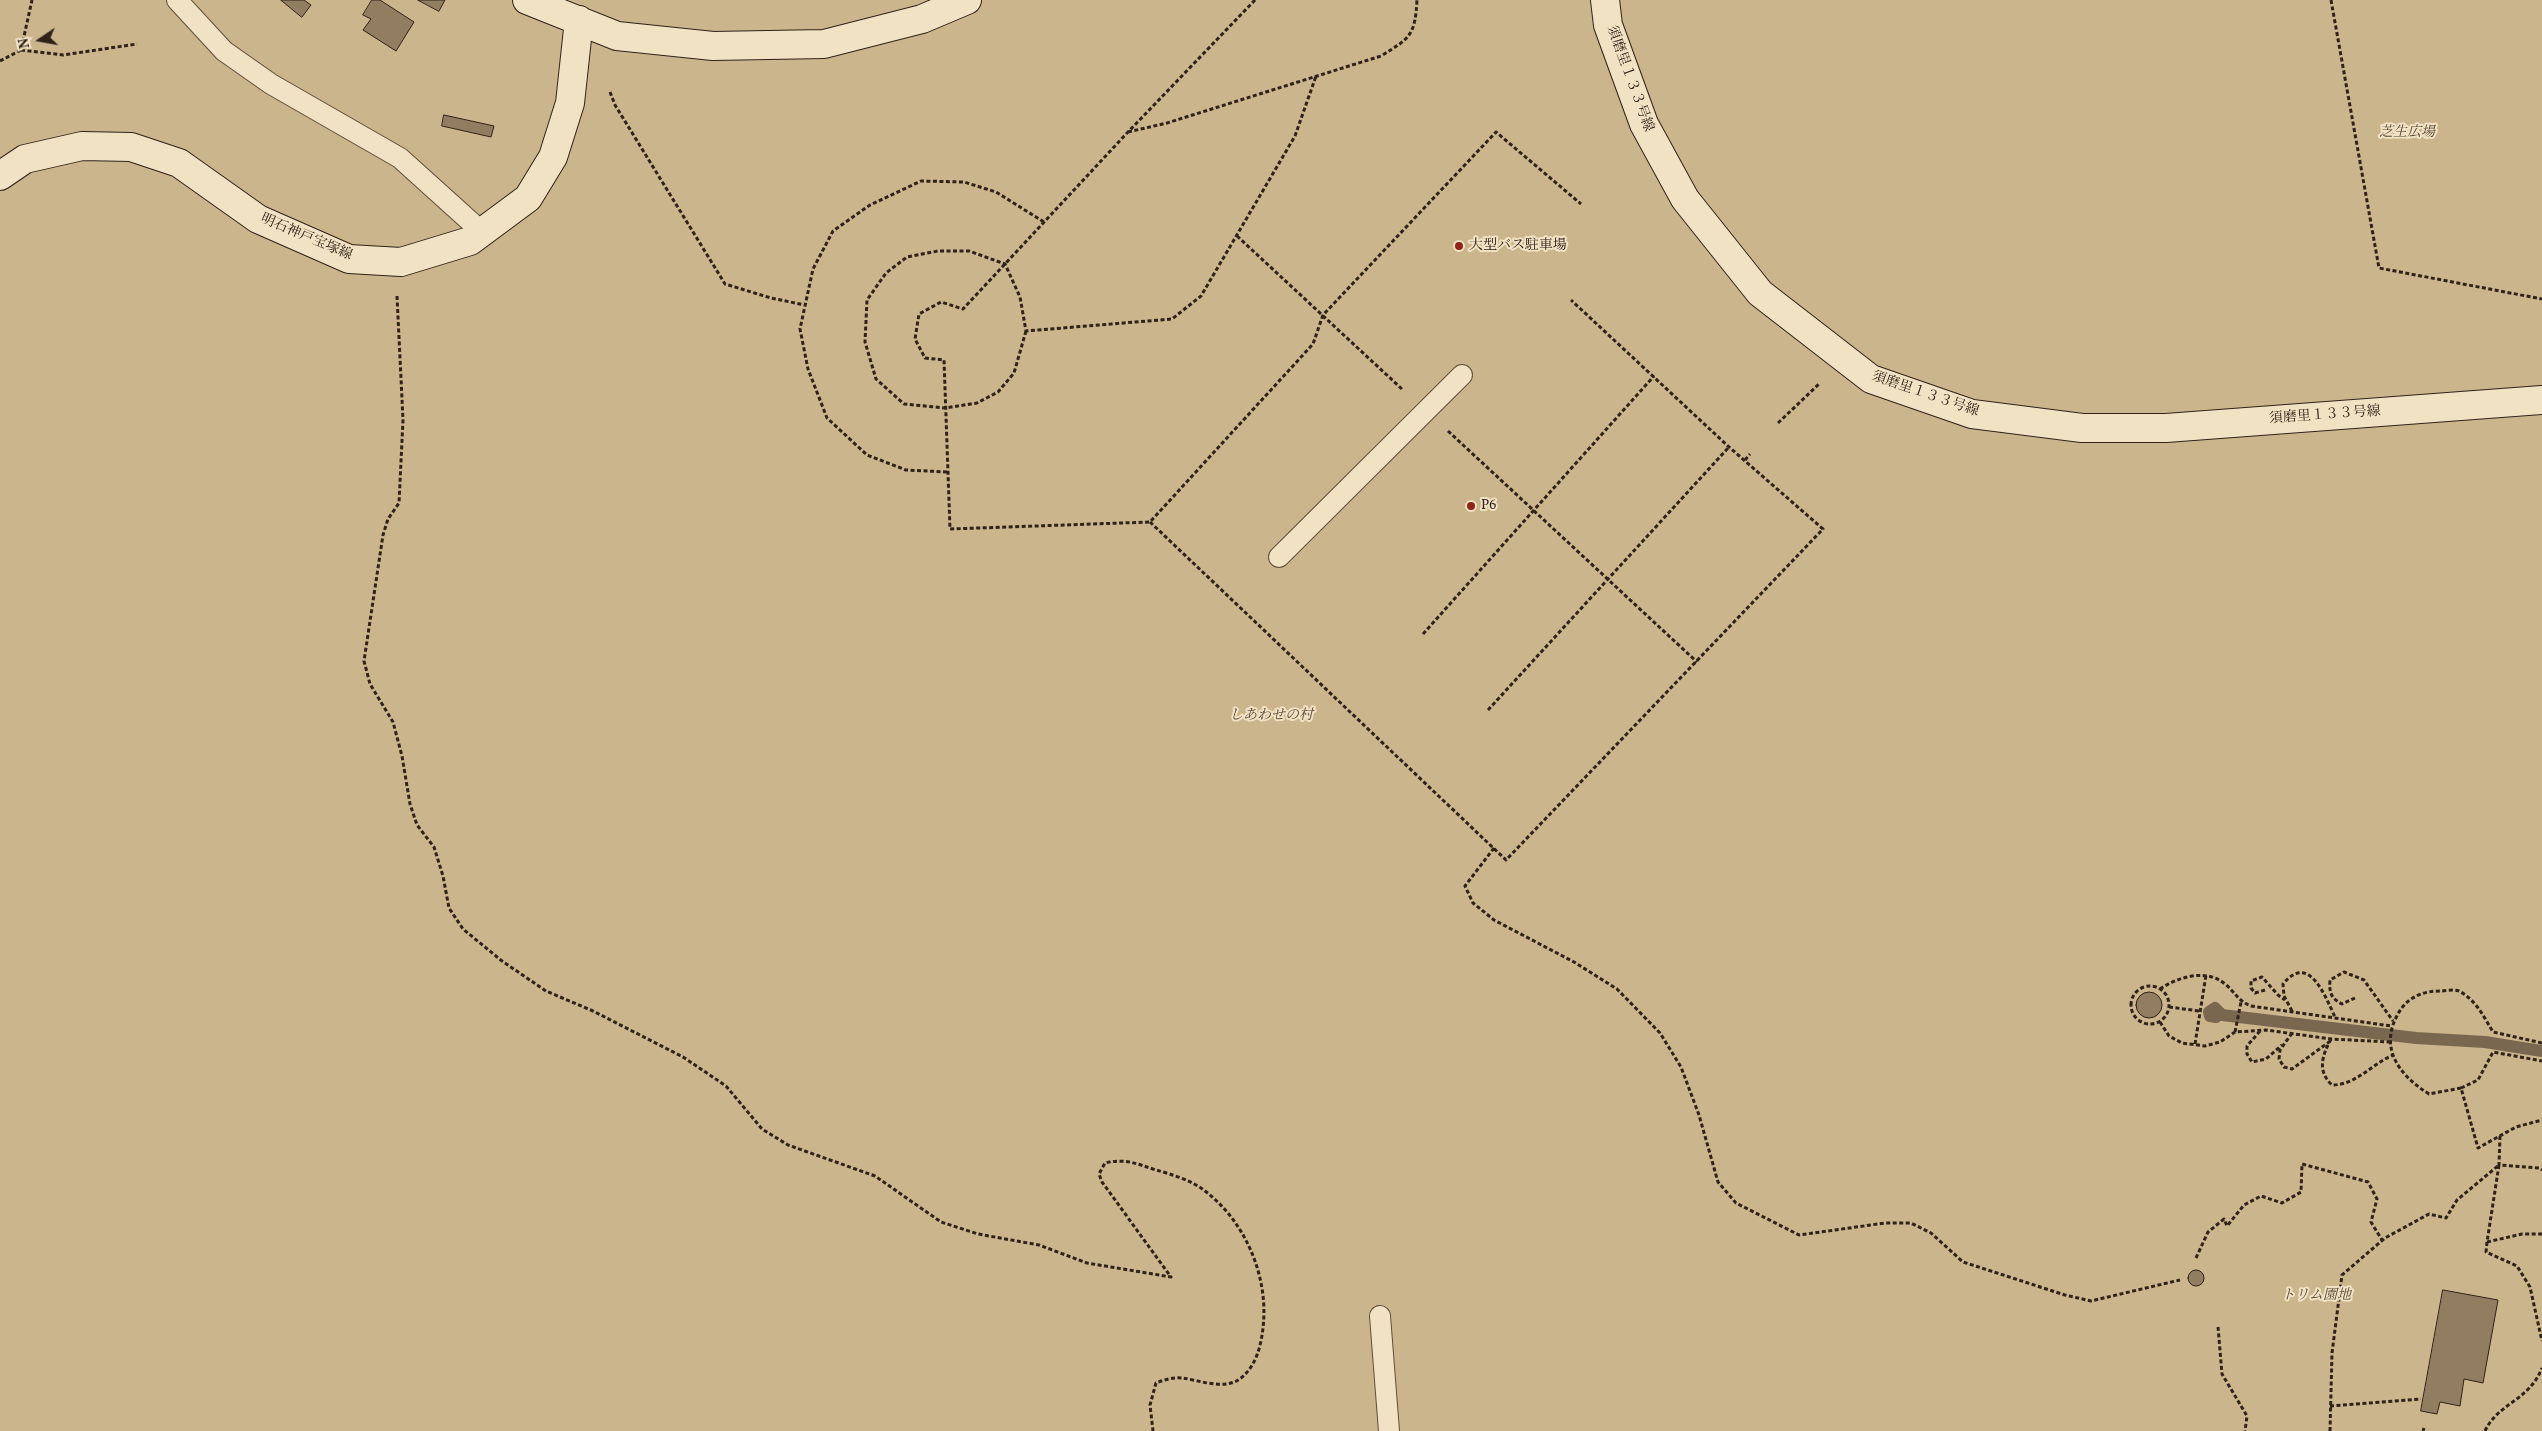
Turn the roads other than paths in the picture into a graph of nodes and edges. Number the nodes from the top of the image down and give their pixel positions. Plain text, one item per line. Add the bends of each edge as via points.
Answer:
1 (177, 0) edge
2 (527, 0) edge
3 (967, 0) edge
4 (1605, 0) edge
5 (579, 20) junction
6 (0, 176) edge
7 (482, 232) junction
8 (1462, 374) dead end
9 (2542, 400) edge
10 (1279, 557) dead end
11 (1380, 1316) dead end
12 (1388, 1431) edge

1 - 7 lane via 224,51 271,84 400,158
2 - 5 street
3 - 5 street via 922,19 824,44 713,46 617,36
4 - 9 street, 須磨里１３３号線 via 1608,25 1644,124 1685,199 1760,293 1871,379 1972,414 2082,428 2166,428
5 - 7 street, 明石神戸宝塚線 via 570,103 553,157 528,198
6 - 7 street, 明石神戸宝塚線 via 26,158 82,146 131,147 179,163 258,219 349,259 401,262 470,241
8 - 10 lane
11 - 12 lane

